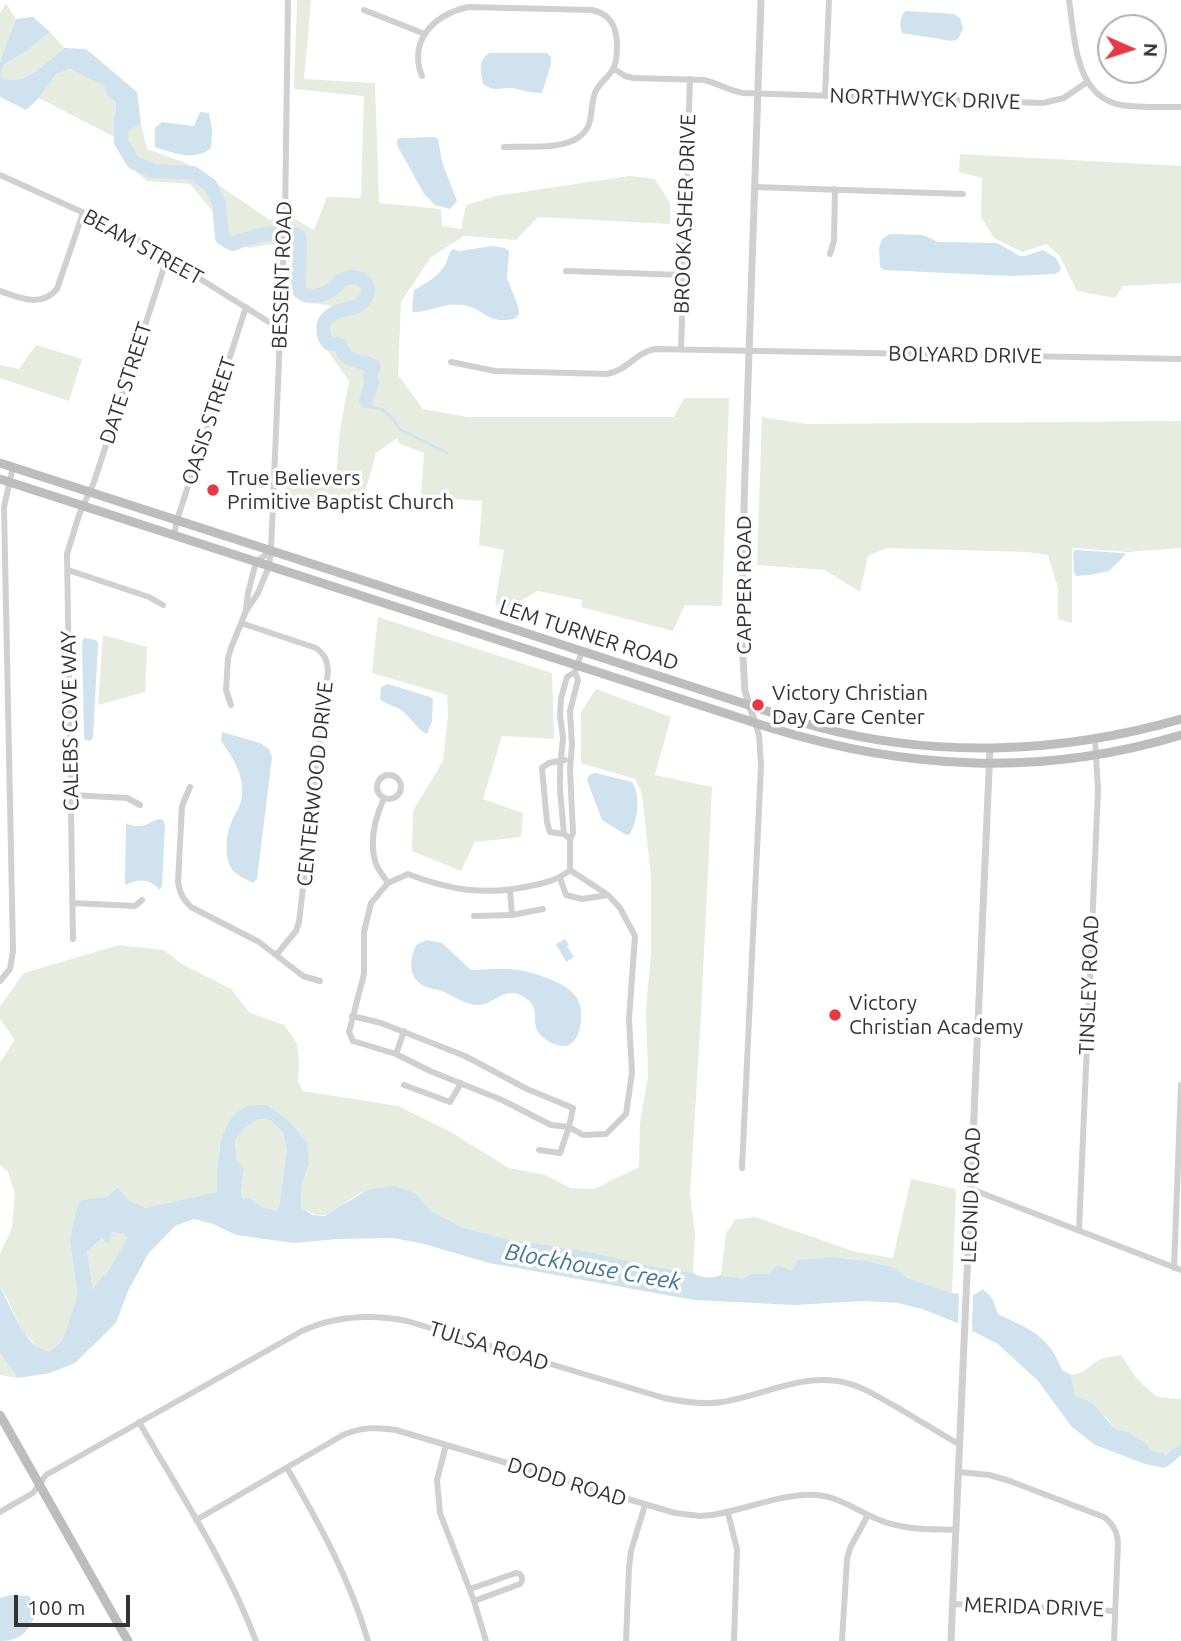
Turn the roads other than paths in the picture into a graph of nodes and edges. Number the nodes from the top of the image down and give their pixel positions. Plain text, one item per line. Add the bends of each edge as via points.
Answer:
1 (288, 0) edge
2 (761, 0) edge
3 (829, 0) edge
4 (1069, 0) edge
5 (365, 10) dead end
6 (425, 34) junction
7 (614, 69) junction
8 (422, 76) dead end
9 (690, 79) junction
10 (1087, 82) junction
11 (758, 93) junction
12 (825, 96) junction
13 (1181, 107) edge
14 (505, 147) dead end
15 (0, 175) edge
16 (755, 187) junction
17 (835, 189) junction
18 (963, 194) dead end
19 (83, 212) junction
20 (830, 254) dead end
21 (167, 258) junction
22 (566, 271) dead end
23 (683, 275) junction
24 (0, 291) edge
25 (246, 307) junction
26 (281, 329) junction
27 (681, 349) junction
28 (749, 350) junction
29 (1181, 359) edge
30 (451, 362) dead end
31 (0, 463) edge
32 (13, 467) junction
33 (4, 481) edge
34 (90, 492) junction
35 (83, 506) junction
36 (177, 520) junction
37 (174, 535) junction
38 (271, 550) junction
39 (256, 562) junction
40 (269, 566) junction
41 (68, 570) junction
42 (424, 600) junction
43 (163, 605) dead end
44 (246, 611) junction
45 (420, 615) junction
46 (241, 622) junction
47 (582, 651) junction
48 (576, 669) junction
49 (231, 705) dead end
50 (749, 705) junction
51 (1181, 719) edge
52 (755, 723) junction
53 (1181, 735) edge
54 (1095, 739) junction
55 (990, 748) junction
56 (1096, 755) junction
57 (561, 760) junction
58 (570, 760) junction
59 (989, 764) junction
60 (190, 787) dead end
61 (71, 795) junction
62 (384, 798) junction
63 (140, 805) dead end
64 (567, 837) junction
65 (570, 870) junction
66 (560, 878) junction
67 (388, 883) junction
68 (510, 891) junction
69 (608, 895) junction
70 (142, 900) dead end
71 (72, 903) junction
72 (543, 909) dead end
73 (512, 915) junction
74 (474, 916) dead end
75 (73, 939) dead end
76 (277, 954) junction
77 (0, 981) edge
78 (320, 981) dead end
79 (352, 1016) junction
80 (404, 1031) junction
81 (396, 1054) junction
82 (461, 1083) junction
83 (404, 1085) dead end
84 (1181, 1085) edge
85 (569, 1127) junction
86 (539, 1150) dead end
87 (743, 1168) dead end
88 (971, 1189) junction
89 (1079, 1230) junction
90 (1177, 1269) edge
91 (0, 1415) edge
92 (139, 1422) junction
93 (446, 1445) junction
94 (960, 1445) junction
95 (287, 1468) junction
96 (959, 1472) junction
97 (40, 1484) junction
98 (645, 1505) junction
99 (0, 1512) edge
100 (728, 1513) junction
101 (868, 1515) junction
102 (196, 1520) junction
103 (956, 1530) junction
104 (470, 1589) junction
105 (474, 1601) junction
106 (953, 1604) junction
107 (1115, 1611) junction
108 (128, 1641) edge
109 (256, 1641) edge
110 (368, 1641) edge
111 (486, 1641) edge
112 (626, 1641) edge
113 (734, 1641) edge
114 (842, 1641) edge
115 (951, 1641) edge
116 (1114, 1641) edge

1 - 26 street, BESSENT ROAD
2 - 11 street, CAPPER ROAD
3 - 12 street
4 - 10 street via 1079,63
5 - 6 street
6 - 7 street via 441,17 468,7 592,10 613,23 617,35
6 - 8 street via 418,66
7 - 9 street, NORTHWYCK DRIVE via 633,78
7 - 14 street via 595,91 590,123 576,139 565,145
9 - 11 street, NORTHWYCK DRIVE via 713,82 733,92
9 - 23 street, BROOKASHER DRIVE
10 - 12 street, NORTHWYCK DRIVE via 1063,98 1043,103
10 - 13 street via 1107,101 1118,104
11 - 12 street, NORTHWYCK DRIVE
11 - 16 street, CAPPER ROAD
15 - 19 street, BEAM STREET
16 - 17 street
16 - 28 street, CAPPER ROAD
17 - 18 street
17 - 20 street
19 - 21 street, BEAM STREET
19 - 24 street via 51,295 35,301
21 - 25 street, BEAM STREET
21 - 34 street, DATE STREET
22 - 23 street
23 - 27 street, BROOKASHER DRIVE
25 - 26 street, BEAM STREET
25 - 36 street, OASIS STREET
26 - 38 street, BESSENT ROAD
27 - 28 street, BOLYARD DRIVE
27 - 30 street, BOLYARD DRIVE via 647,351 607,374 495,371
28 - 29 street, BOLYARD DRIVE
28 - 50 street, CAPPER ROAD via 741,623
31 - 32 main road, LEM TURNER ROAD
32 - 33 street
32 - 34 main road, LEM TURNER ROAD
33 - 35 main road, LEM TURNER ROAD
33 - 77 street via 13,951
34 - 35 street, DATE STREET
34 - 36 main road, LEM TURNER ROAD
35 - 37 main road, LEM TURNER ROAD
35 - 41 street, CALEBS COVE WAY via 69,545
36 - 37 street, OASIS STREET
36 - 38 main road, LEM TURNER ROAD
37 - 39 main road, LEM TURNER ROAD
38 - 39 street
38 - 40 street, BESSENT ROAD
38 - 42 main road, LEM TURNER ROAD
39 - 40 main road, LEM TURNER ROAD
39 - 44 street, BESSENT ROAD
40 - 44 street, BESSENT ROAD
40 - 45 main road, LEM TURNER ROAD
41 - 43 street
41 - 61 street, CALEBS COVE WAY
42 - 45 main road
42 - 47 main road, LEM TURNER ROAD
44 - 46 street, BESSENT ROAD
45 - 48 main road, LEM TURNER ROAD
46 - 49 street, BESSENT ROAD via 228,658 226,690
46 - 76 street, CENTERWOOD DRIVE via 316,648 328,661 299,922
47 - 48 street
47 - 50 main road, LEM TURNER ROAD
48 - 52 main road, LEM TURNER ROAD
48 - 57 street via 567,677 561,698
48 - 58 street
50 - 52 street, CAPPER ROAD
50 - 55 main road, LEM TURNER ROAD via 875,739
51 - 54 main road, LEM TURNER ROAD
52 - 59 main road, LEM TURNER ROAD via 860,751
52 - 87 street, CAPPER ROAD via 761,766
53 - 56 main road, LEM TURNER ROAD
54 - 55 main road, LEM TURNER ROAD
54 - 56 street, TINSLEY ROAD
55 - 59 street, LEONID ROAD
56 - 59 main road, LEM TURNER ROAD
56 - 89 street, TINSLEY ROAD
57 - 58 street
57 - 64 street
57 - 64 street via 542,768 550,832
58 - 64 street via 573,832
59 - 88 street, LEONID ROAD
60 - 76 street via 182,806 178,883 183,900
61 - 63 street via 127,799
61 - 71 street, CALEBS COVE WAY
62 - 62 street via 395,798 400,792 400,781 394,776 386,775 377,784
62 - 67 street via 373,846
64 - 65 street
65 - 66 street
65 - 69 street
66 - 68 street
66 - 69 street via 566,895 582,899
67 - 68 street via 408,874 472,892
67 - 79 street via 371,903 364,932 364,974
68 - 73 street
69 - 85 street via 635,936 629,1018 632,1073 626,1114 606,1133 583,1135
70 - 71 street via 135,906
71 - 75 street, CALEBS COVE WAY
72 - 73 street
73 - 74 street
76 - 78 street via 303,976
79 - 80 street
79 - 81 street via 349,1032 353,1041
80 - 81 street
80 - 85 street via 573,1108
81 - 82 street
82 - 83 street via 450,1102
82 - 85 street via 551,1125
84 - 90 street
85 - 86 street via 560,1153
88 - 89 street
88 - 94 street, LEONID ROAD
89 - 90 street
91 - 97 main road
92 - 94 street, TULSA ROAD via 302,1331 325,1322 380,1317 681,1402 712,1404 806,1381 841,1381 874,1394
92 - 97 street, TULSA ROAD via 46,1475
92 - 102 street
93 - 95 street, DODD ROAD via 396,1430 366,1427
93 - 98 street, DODD ROAD
93 - 104 street via 437,1480 440,1513
94 - 96 street, LEONID ROAD
95 - 102 street, DODD ROAD
95 - 110 street via 330,1545
96 - 103 street, LEONID ROAD
96 - 107 street via 1007,1480 1104,1517 1118,1534
97 - 99 street, TULSA ROAD
97 - 108 main road
98 - 100 street, DODD ROAD via 688,1515
98 - 112 street via 631,1551
100 - 101 street, DODD ROAD via 806,1494 834,1499
100 - 113 street via 737,1549
101 - 103 street, DODD ROAD via 905,1527
101 - 114 street via 847,1559
102 - 109 street
103 - 106 street, LEONID ROAD
104 - 105 street
104 - 105 street via 516,1573 522,1577 520,1584
105 - 111 street
106 - 107 street, MERIDA DRIVE
106 - 115 street, LEONID ROAD
107 - 116 street

